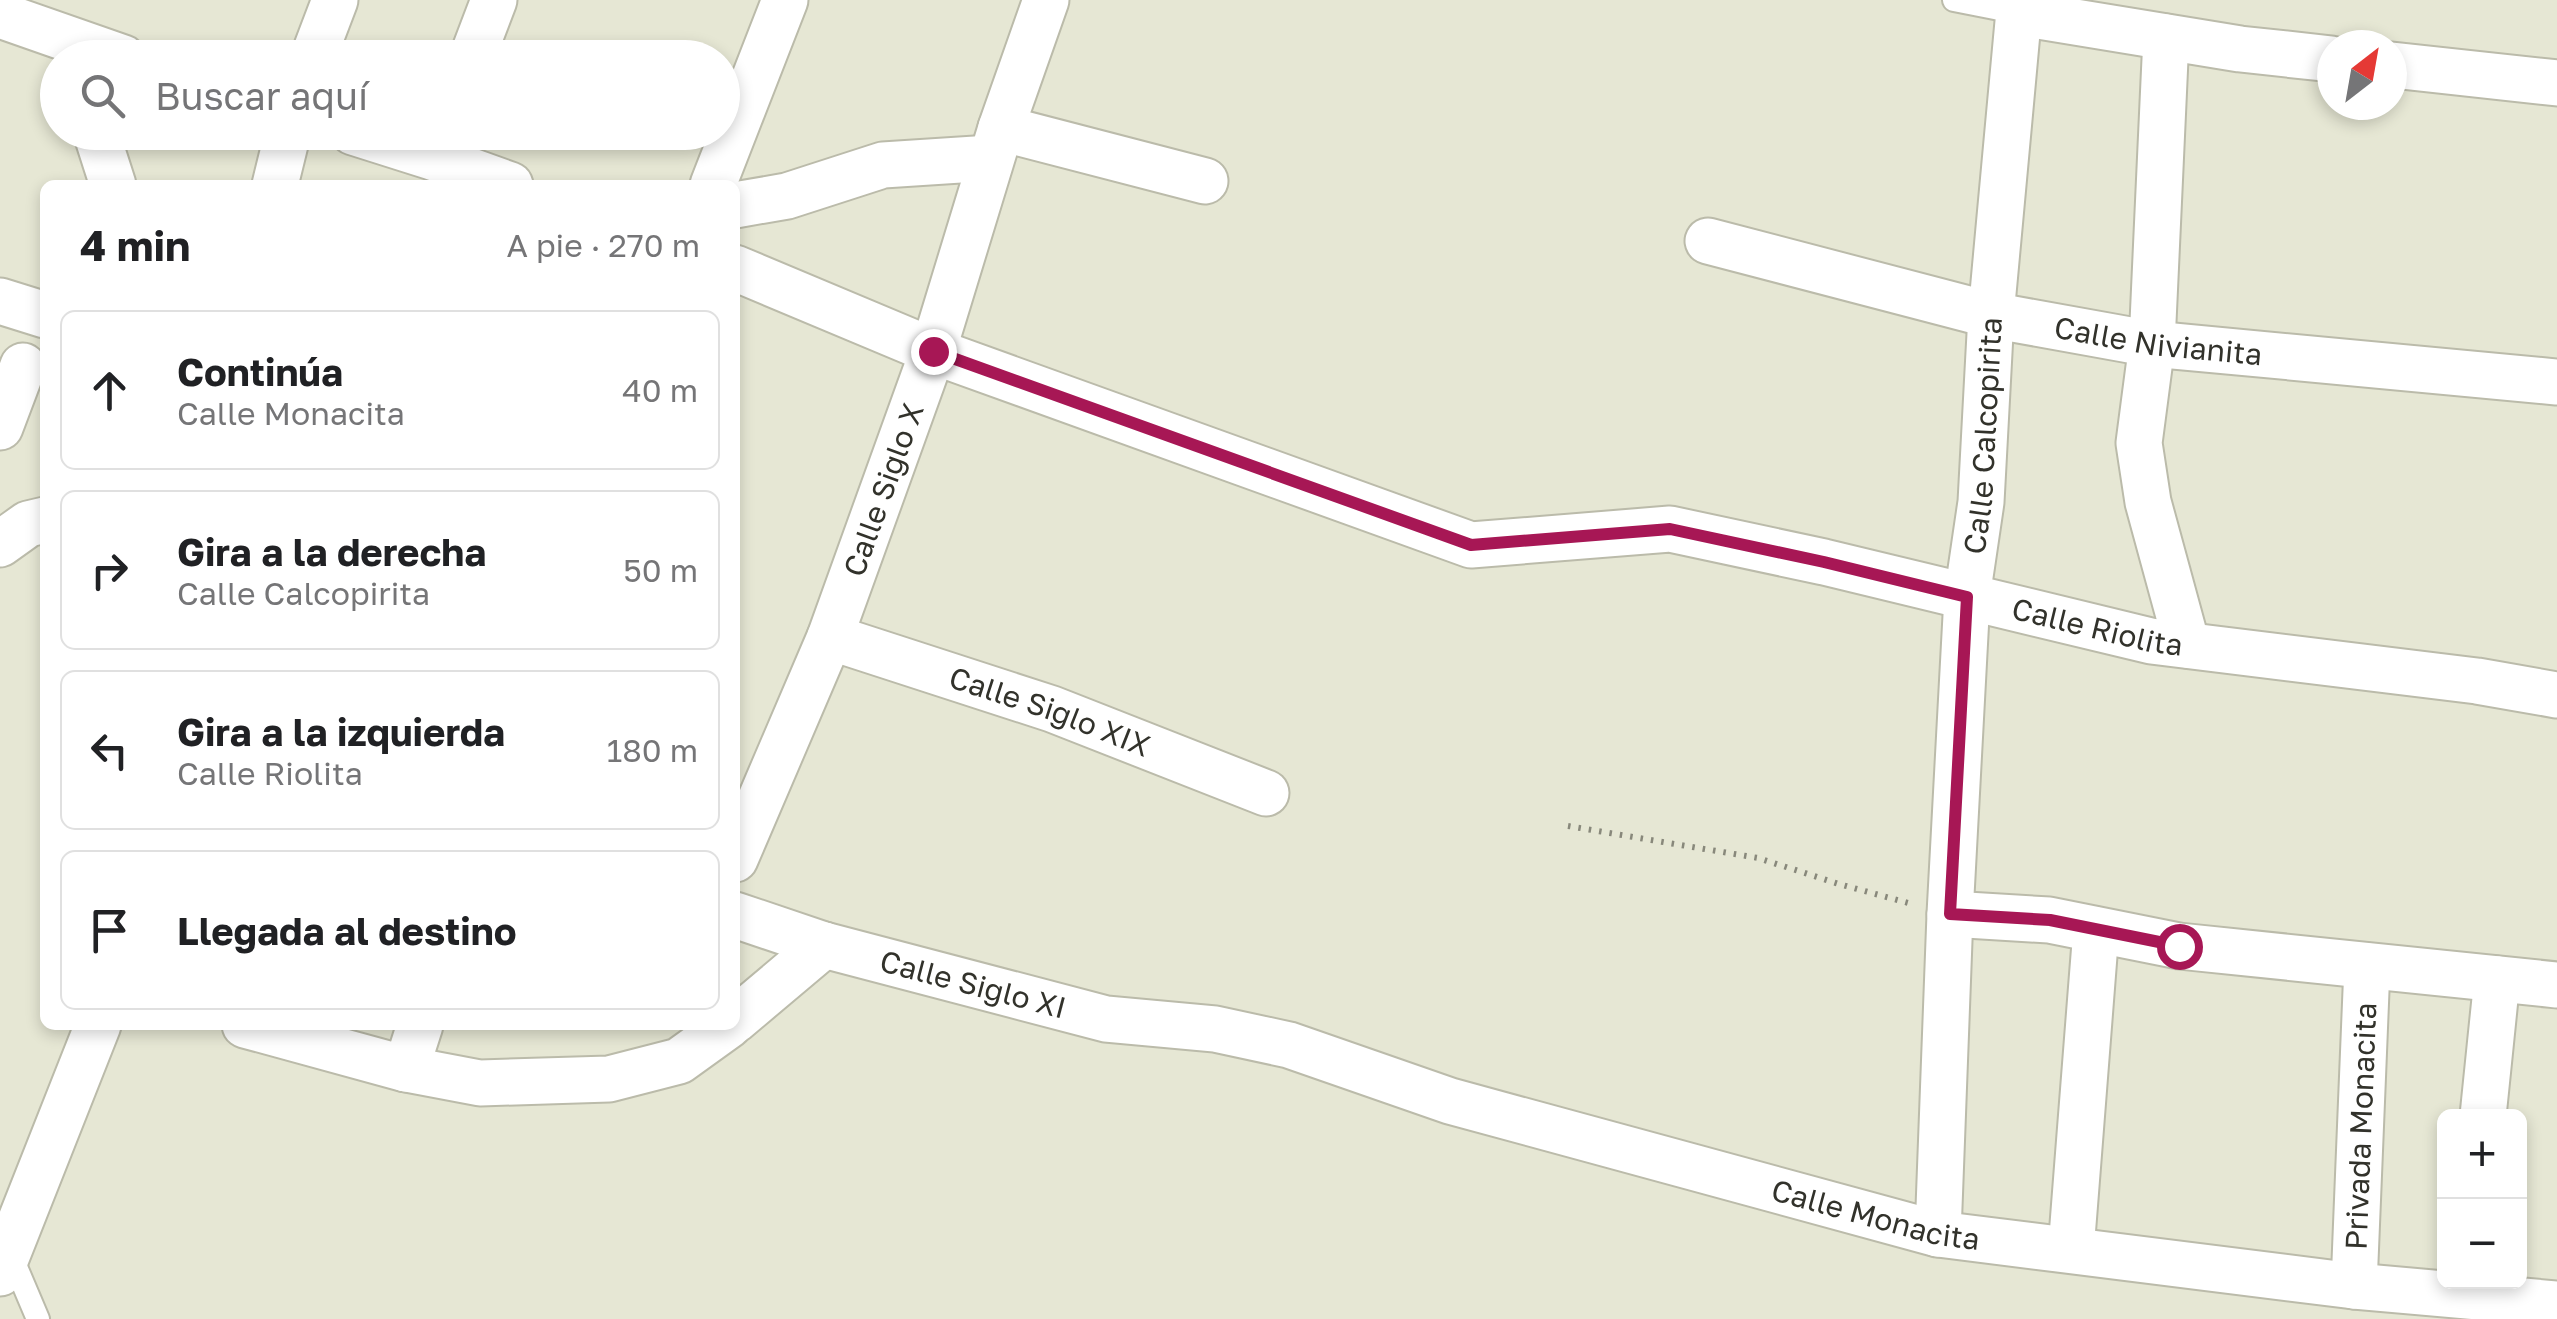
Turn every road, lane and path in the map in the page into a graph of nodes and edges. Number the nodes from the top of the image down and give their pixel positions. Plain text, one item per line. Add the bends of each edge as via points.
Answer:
1 (335, 0) edge
2 (494, 0) edge
3 (785, 0) edge
4 (1046, 0) edge
5 (1954, 0) edge
6 (2020, 6) edge
7 (0, 16) edge
8 (2166, 37) junction
9 (51, 40) edge
10 (320, 40) edge
11 (479, 40) edge
12 (2317, 57) edge
13 (2407, 67) edge
14 (2557, 83) edge
15 (740, 116) edge
16 (996, 143) junction
17 (102, 150) edge
18 (284, 150) edge
19 (408, 150) edge
20 (727, 150) edge
21 (432, 158) edge
22 (111, 180) edge
23 (276, 180) edge
24 (496, 180) edge
25 (715, 180) edge
26 (1206, 181) dead end
27 (740, 204) edge
28 (1708, 241) dead end
29 (740, 270) edge
30 (0, 301) edge
31 (40, 313) edge
32 (1992, 316) junction
33 (2152, 344) junction
34 (933, 351) junction
35 (23, 366) dead end
36 (2557, 382) edge
37 (0, 427) edge
38 (40, 521) edge
39 (0, 544) edge
40 (1967, 597) junction
41 (830, 637) junction
42 (2186, 645) junction
43 (2557, 694) edge
44 (1266, 793) dead end
45 (1568, 826) dead end
46 (740, 847) edge
47 (1950, 914) junction
48 (740, 916) edge
49 (2096, 930) junction
50 (824, 944) junction
51 (2367, 966) junction
52 (2497, 980) junction
53 (2557, 985) edge
54 (740, 1016) edge
55 (96, 1030) edge
56 (262, 1030) edge
57 (418, 1030) edge
58 (722, 1030) edge
59 (1215, 1030) joint
60 (406, 1070) junction
61 (2484, 1109) edge
62 (1938, 1234) junction
63 (2071, 1250) junction
64 (4, 1261) edge
65 (2354, 1286) junction
66 (2464, 1299) edge
67 (2557, 1304) edge
68 (38, 1319) edge

1 - 10 street
2 - 11 street
3 - 15 street
4 - 16 street, Calle Siglo X
5 - 6 lane
6 - 8 street
6 - 32 street, Calle Calcopirita
7 - 9 street
8 - 12 street
8 - 33 street
13 - 14 street
16 - 26 street
16 - 27 street
16 - 34 street, Calle Siglo X
17 - 22 street
18 - 23 street
19 - 21 street
20 - 25 street
21 - 24 street
28 - 32 street, Calle Nivianita
29 - 34 street, Calle Riolita
30 - 31 street
32 - 33 street, Calle Nivianita
32 - 40 street, Calle Calcopirita
33 - 36 street, Calle Nivianita
33 - 42 street via 2139,443
34 - 40 street, Calle Riolita via 1471,545 1670,529
34 - 41 street, Calle Siglo X
35 - 37 street
38 - 39 street
40 - 42 street, Calle Riolita
40 - 47 street, Calle Calcopirita
41 - 44 street, Calle Siglo XIX via 1052,709
41 - 46 street, Calle Siglo X
42 - 43 street, Calle Riolita
45 - 47 path via 1758,858
47 - 49 street
47 - 62 street, Calle Calcopirita
48 - 50 street, Calle Siglo XI
49 - 51 street
49 - 63 street
50 - 54 street
50 - 59 street, Calle Siglo XI via 1106,1020
51 - 52 street
51 - 65 street, Privada Monacita
52 - 53 street
52 - 61 street
55 - 64 street
56 - 60 street
57 - 60 street
58 - 60 street via 679,1062 609,1079 480,1082
59 - 62 street, Calle Monacita via 1289,1045 1450,1101
62 - 63 street, Calle Monacita
63 - 65 street, Calle Monacita
64 - 68 lane
65 - 66 street, Calle Monacita
66 - 67 street, Calle Monacita

